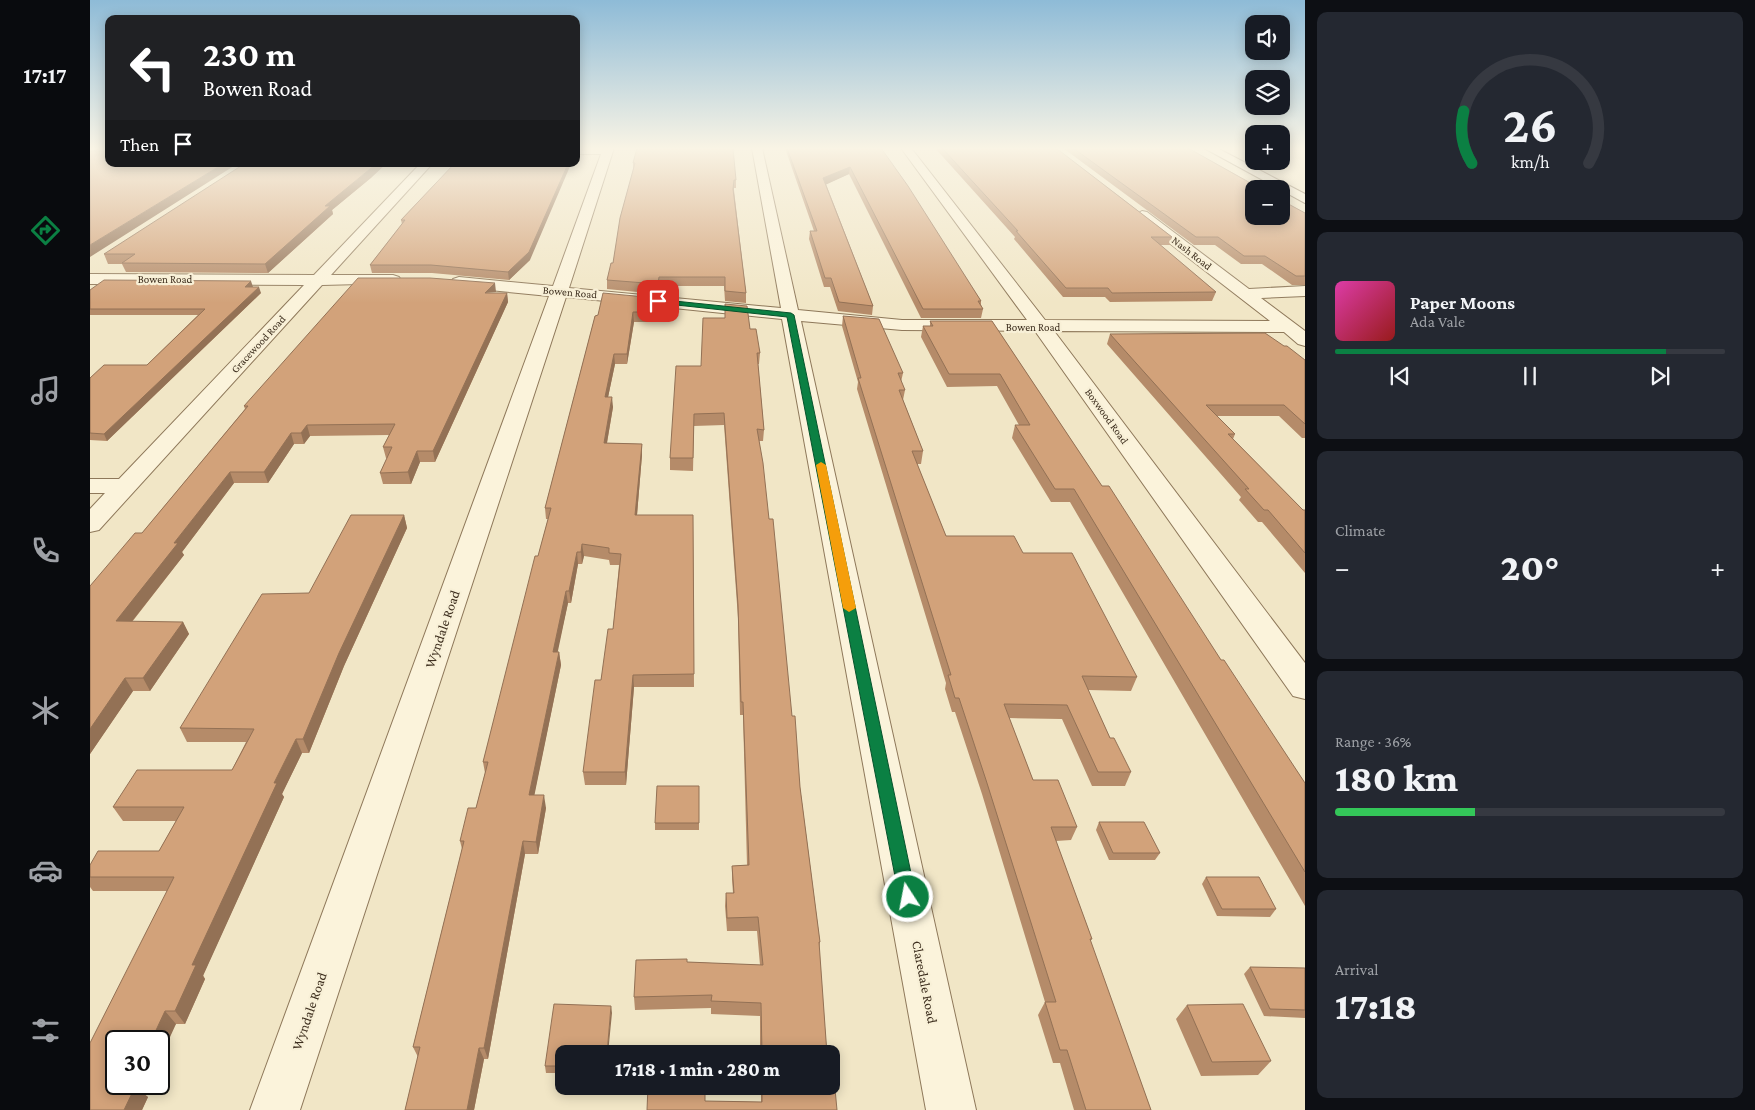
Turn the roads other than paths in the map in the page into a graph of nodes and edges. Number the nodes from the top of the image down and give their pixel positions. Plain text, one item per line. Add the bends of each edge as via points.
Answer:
1 (393, 200) edge
2 (590, 200) edge
3 (768, 200) edge
4 (945, 200) edge
5 (1131, 206) edge
6 (90, 279) edge
7 (319, 279) junction
8 (413, 280) edge
9 (440, 281) edge
10 (558, 291) junction
11 (1305, 291) edge
12 (1245, 294) junction
13 (791, 315) junction
14 (1041, 327) junction
15 (1288, 327) junction
16 (1305, 340) edge
17 (90, 486) edge
18 (125, 486) junction
19 (90, 524) edge
20 (1305, 687) edge
21 (275, 1110) edge
22 (950, 1110) edge

1 - 7 street, Gracewood Road
2 - 10 street, Wyndale Road
3 - 13 street, Claredale Road
4 - 14 street, Boxwood Road
5 - 12 street, Nash Road
6 - 7 street, Bowen Road
7 - 8 street, Bowen Road
7 - 18 street, Gracewood Road
9 - 10 street, Bowen Road
10 - 13 street, Bowen Road
10 - 21 street, Wyndale Road
11 - 12 street
12 - 15 street, Nash Road
13 - 14 street, Bowen Road via 902,325
13 - 22 street, Claredale Road
14 - 15 street, Bowen Road
14 - 20 street, Boxwood Road
15 - 16 street, Nash Road
17 - 18 street
18 - 19 street, Gracewood Road

